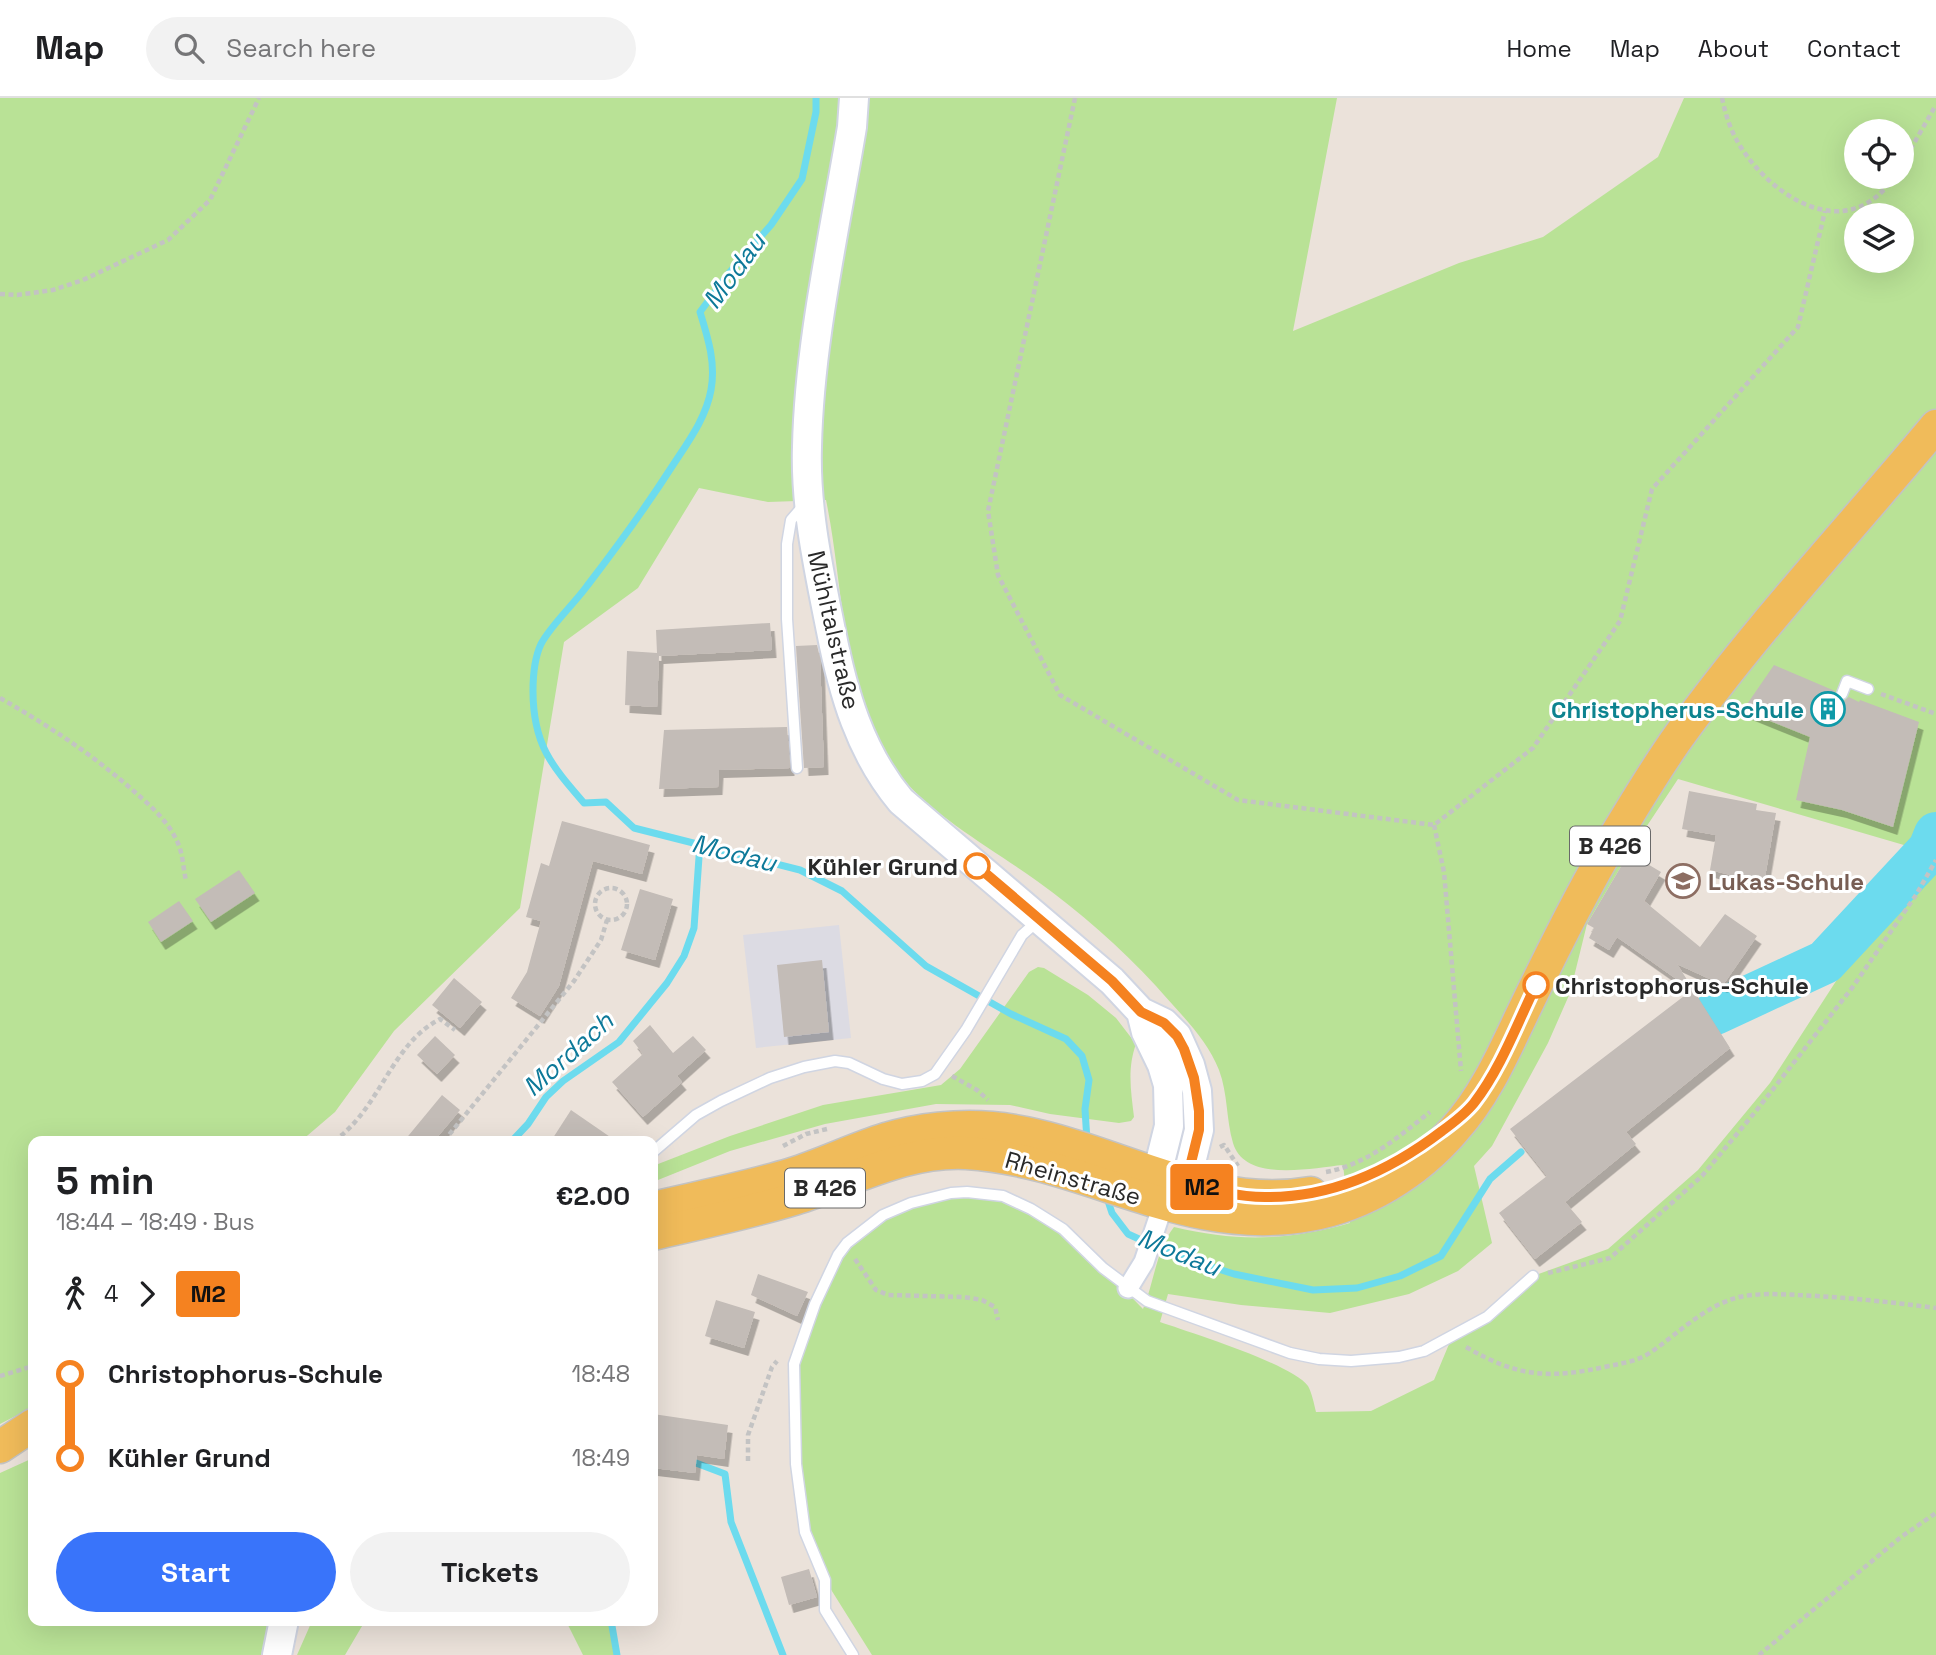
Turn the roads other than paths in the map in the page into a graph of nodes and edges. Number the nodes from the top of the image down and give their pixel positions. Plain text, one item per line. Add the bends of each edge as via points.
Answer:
1 (854, 98) edge
2 (1936, 426) edge
3 (809, 499) junction
4 (1868, 689) road end
5 (1842, 694) dead end
6 (797, 768) dead end
7 (1031, 927) junction
8 (1465, 1093) junction
9 (658, 1148) edge
10 (1171, 1178) junction
11 (658, 1207) edge
12 (1159, 1215) junction
13 (658, 1233) edge
14 (1533, 1276) road end
15 (1128, 1288) junction
16 (28, 1429) edge
17 (28, 1439) edge
18 (0, 1449) edge
19 (283, 1626) edge
20 (277, 1655) edge
21 (853, 1655) edge

1 - 3 street, Mühltalstraße via 815,352 807,448
2 - 8 main road, B 426 via 1677,738 1568,921 1491,1077
3 - 6 lane via 791,520 787,544
3 - 7 street, Mühltalstraße via 840,676 866,749 901,801
4 - 5 lane via 1847,681
7 - 9 lane via 935,1074 902,1084 849,1063 804,1067 721,1101 696,1115
7 - 10 street, Mühltalstraße via 1112,981 1141,1012 1164,1023 1177,1036 1194,1078 1199,1130
8 - 10 main road, B 426 via 1447,1127 1410,1154 1328,1189 1257,1197 1227,1194
8 - 12 main road, B 426 via 1458,1126 1440,1146 1382,1188 1340,1207 1268,1220
10 - 11 main road, Rheinstraße / B 426 via 1030,1135 965,1128 888,1138 762,1183
10 - 12 street
12 - 13 main road, Rheinstraße / B 426 via 1132,1194 1084,1178 998,1156 940,1153 890,1163 793,1200
12 - 15 street, Rheinstraße via 1144,1262
14 - 15 lane, Rheinstraße via 1487,1317 1424,1351 1351,1361 1290,1353 1147,1301
15 - 21 lane, Rheinstraße via 1062,1229 1031,1209 1003,1196 968,1192 898,1207 847,1243 838,1255 792,1358 796,1464 805,1532 825,1580 825,1610
16 - 18 main road
17 - 18 main road
19 - 20 street

